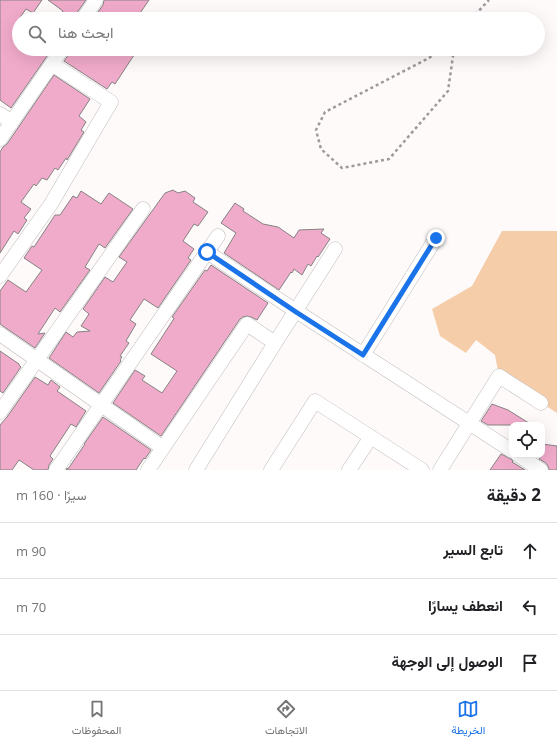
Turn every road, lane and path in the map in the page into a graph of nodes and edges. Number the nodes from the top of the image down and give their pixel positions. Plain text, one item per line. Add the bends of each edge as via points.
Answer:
1 (489, 0) edge
2 (94, 1) edge
3 (87, 12) edge
4 (478, 12) edge
5 (57, 56) edge
6 (432, 56) edge
7 (453, 56) edge
8 (52, 64) junction
9 (0, 114) edge
10 (12, 122) junction
11 (0, 139) edge
12 (143, 209) dead end
13 (218, 236) dead end
14 (436, 238) dead end
15 (336, 249) dead end
16 (207, 252) junction
17 (0, 276) edge
18 (296, 312) junction
19 (0, 334) edge
20 (275, 343) junction
21 (363, 355) junction
22 (36, 360) junction
23 (541, 403) dead end
24 (101, 405) junction
25 (0, 412) edge
26 (469, 423) junction
27 (371, 437) junction
28 (163, 448) junction
29 (509, 449) edge
30 (523, 458) edge
31 (56, 470) edge
32 (148, 470) edge
33 (196, 470) edge
34 (270, 470) edge
35 (349, 470) edge
36 (422, 470) edge
37 (440, 470) edge
38 (541, 470) edge

1 - 4 path
2 - 3 street
5 - 8 street
6 - 7 path via 325,112 316,130 321,149 342,168 389,159 448,91
8 - 10 street
8 - 17 street via 111,102 51,204
9 - 10 street
10 - 11 street
12 - 22 street
13 - 16 street
14 - 21 street
15 - 18 street
16 - 18 street
16 - 24 street
18 - 20 street
18 - 21 street
19 - 22 street
20 - 28 street via 247,324
20 - 33 street
21 - 26 street
22 - 24 street
22 - 25 street
23 - 26 street via 499,376
24 - 28 street
24 - 31 street
26 - 29 street
26 - 37 street
27 - 34 street via 315,401
27 - 35 street
27 - 36 street
28 - 32 street
30 - 38 street

